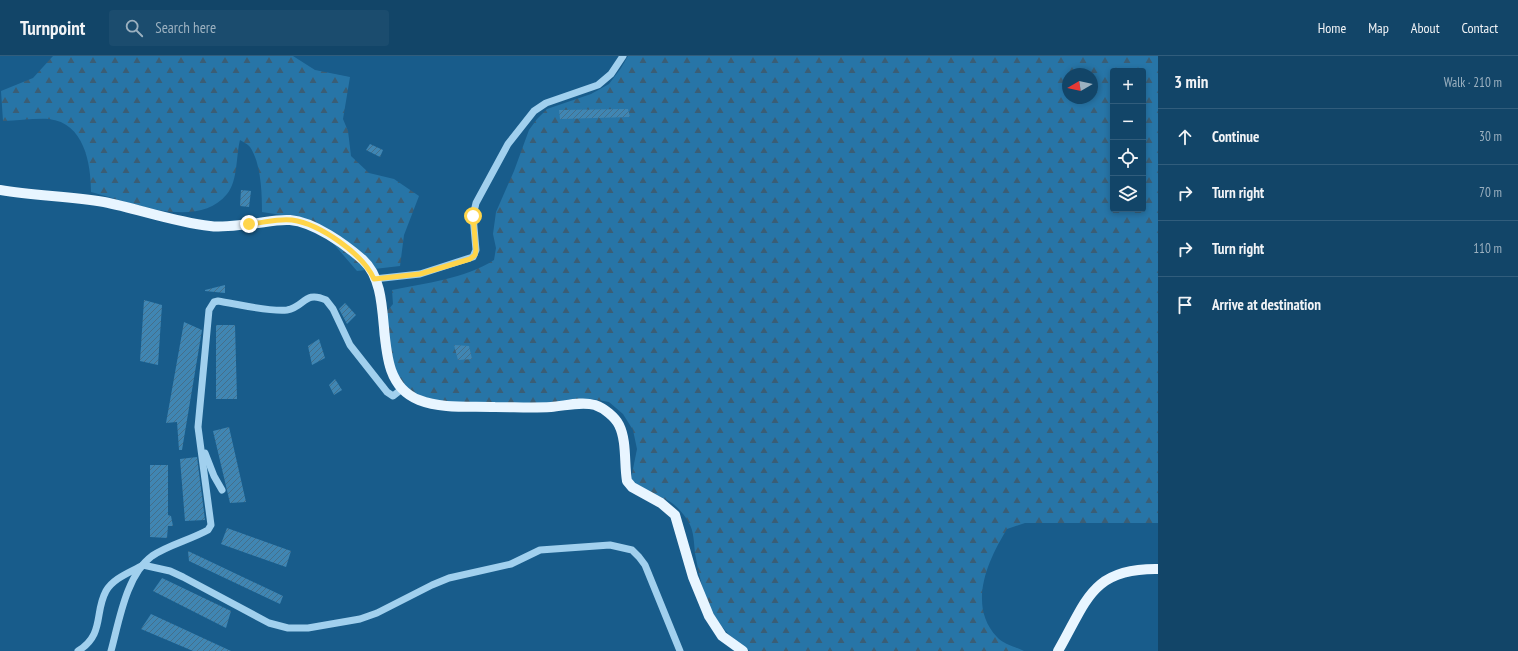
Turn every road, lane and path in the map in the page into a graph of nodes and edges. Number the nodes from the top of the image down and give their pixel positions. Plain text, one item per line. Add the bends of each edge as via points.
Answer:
1 (623, 56) edge
2 (0, 190) edge
3 (374, 279) junction
4 (402, 389) junction
5 (198, 427) junction
6 (222, 490) dead end
7 (144, 565) junction
8 (1158, 569) edge
9 (78, 651) edge
10 (111, 651) edge
11 (680, 651) edge
12 (743, 651) edge
13 (1058, 651) edge

1 - 3 street via 606,79 598,85 546,103 534,111 508,144 476,203 473,214 476,250 473,257 420,274
2 - 3 main road via 79,198 212,227 285,220 298,222 314,227 363,260
3 - 4 main road via 381,304 390,365
4 - 5 street via 393,396 387,392 350,346 326,300 312,296 295,307 284,310 218,301 214,302 209,310
4 - 12 main road via 419,400 440,405 522,408 585,404 605,410 620,427 628,481 632,487 661,503 675,515 693,577 709,616 722,636
5 - 6 street via 209,464
5 - 7 street via 211,525 208,530 160,552
7 - 9 street via 113,582 106,592 91,639
7 - 10 street via 126,594
7 - 11 street via 170,571 269,622 288,628 308,628 360,619 449,578 503,566 540,550 610,544 632,550 645,565
8 - 13 main road via 1122,572 1107,578 1094,588

